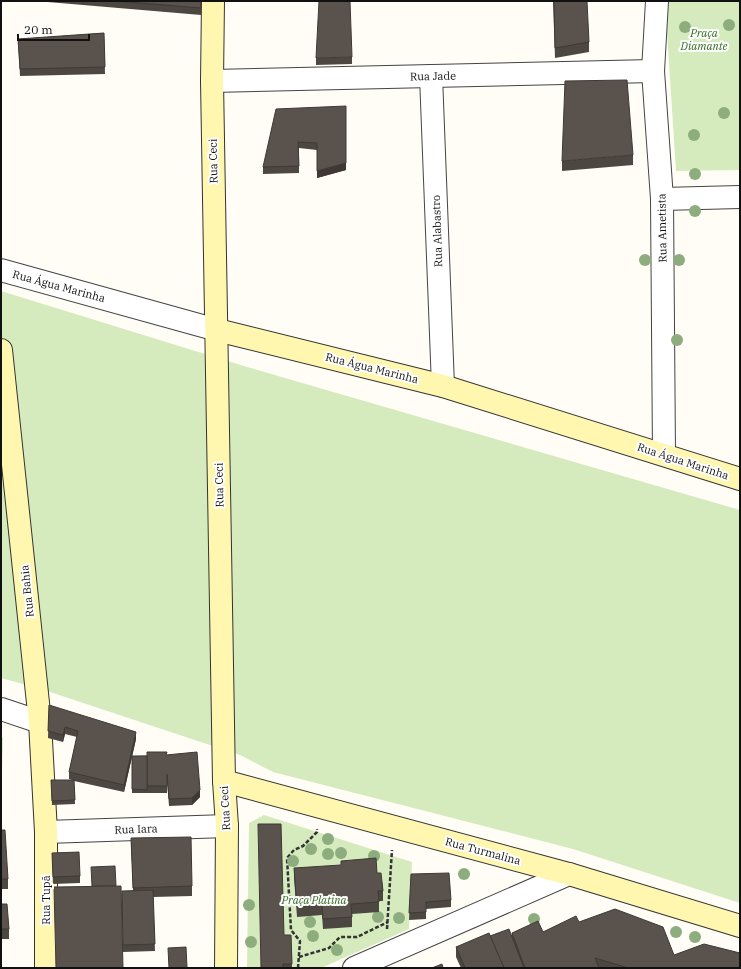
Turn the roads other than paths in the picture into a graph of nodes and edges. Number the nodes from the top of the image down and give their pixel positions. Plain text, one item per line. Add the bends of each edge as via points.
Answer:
1 (213, 1) edge
2 (657, 1) edge
3 (654, 71) junction
4 (431, 76) junction
5 (212, 81) junction
6 (740, 198) edge
7 (662, 200) junction
8 (1, 270) edge
9 (217, 330) junction
10 (1, 350) edge
11 (443, 386) junction
12 (664, 454) junction
13 (740, 479) edge
14 (1, 709) edge
15 (40, 722) junction
16 (224, 781) junction
17 (226, 826) junction
18 (46, 832) junction
19 (569, 874) junction
20 (740, 926) edge
21 (46, 968) edge
22 (226, 968) edge
23 (354, 968) edge

1 - 5 main road, Rua Ceci
2 - 3 street, Rua Ametista
3 - 4 street, Rua Jade
3 - 7 street, Rua Ametista
4 - 5 street, Rua Jade
4 - 11 street, Rua Alabastro
5 - 9 main road, Rua Ceci
6 - 7 street
7 - 12 street, Rua Ametista
8 - 9 street, Rua Água Marinha
9 - 11 main road, Rua Água Marinha
9 - 16 main road, Rua Ceci
10 - 15 main road, Rua Bahia
11 - 12 main road, Rua Água Marinha
12 - 13 main road, Rua Água Marinha
14 - 15 street
15 - 18 main road, Rua Bahia
16 - 17 main road, Rua Ceci
16 - 19 main road, Rua Turmalina
17 - 18 street, Rua Iara
17 - 22 main road, Rua Ceci
18 - 21 main road, Rua Tupã
19 - 20 main road, Rua Turmalina
19 - 23 street

